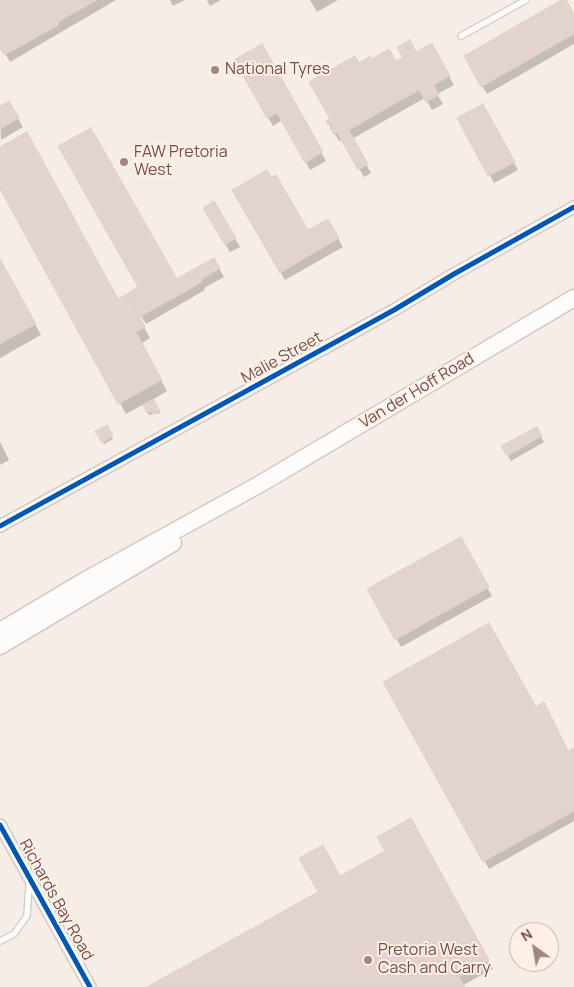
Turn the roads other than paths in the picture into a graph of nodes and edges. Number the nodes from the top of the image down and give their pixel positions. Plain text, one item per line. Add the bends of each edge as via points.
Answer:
1 (526, 0) edge
2 (462, 36) dead end
3 (574, 207) edge
4 (574, 298) edge
5 (260, 484) junction
6 (0, 526) edge
7 (0, 631) edge
8 (0, 646) edge
9 (0, 825) edge
10 (30, 879) junction
11 (0, 941) edge
12 (90, 987) edge

1 - 2 lane
3 - 6 street, Malie Street via 386,315
4 - 5 main road, Van der Hoff Road
5 - 7 main road, Van der Hoff Road via 92,576
5 - 8 main road, Van der Hoff Road via 174,542
9 - 10 street, Richards Bay Road
10 - 11 lane via 26,916 14,934
10 - 12 street, Richards Bay Road

